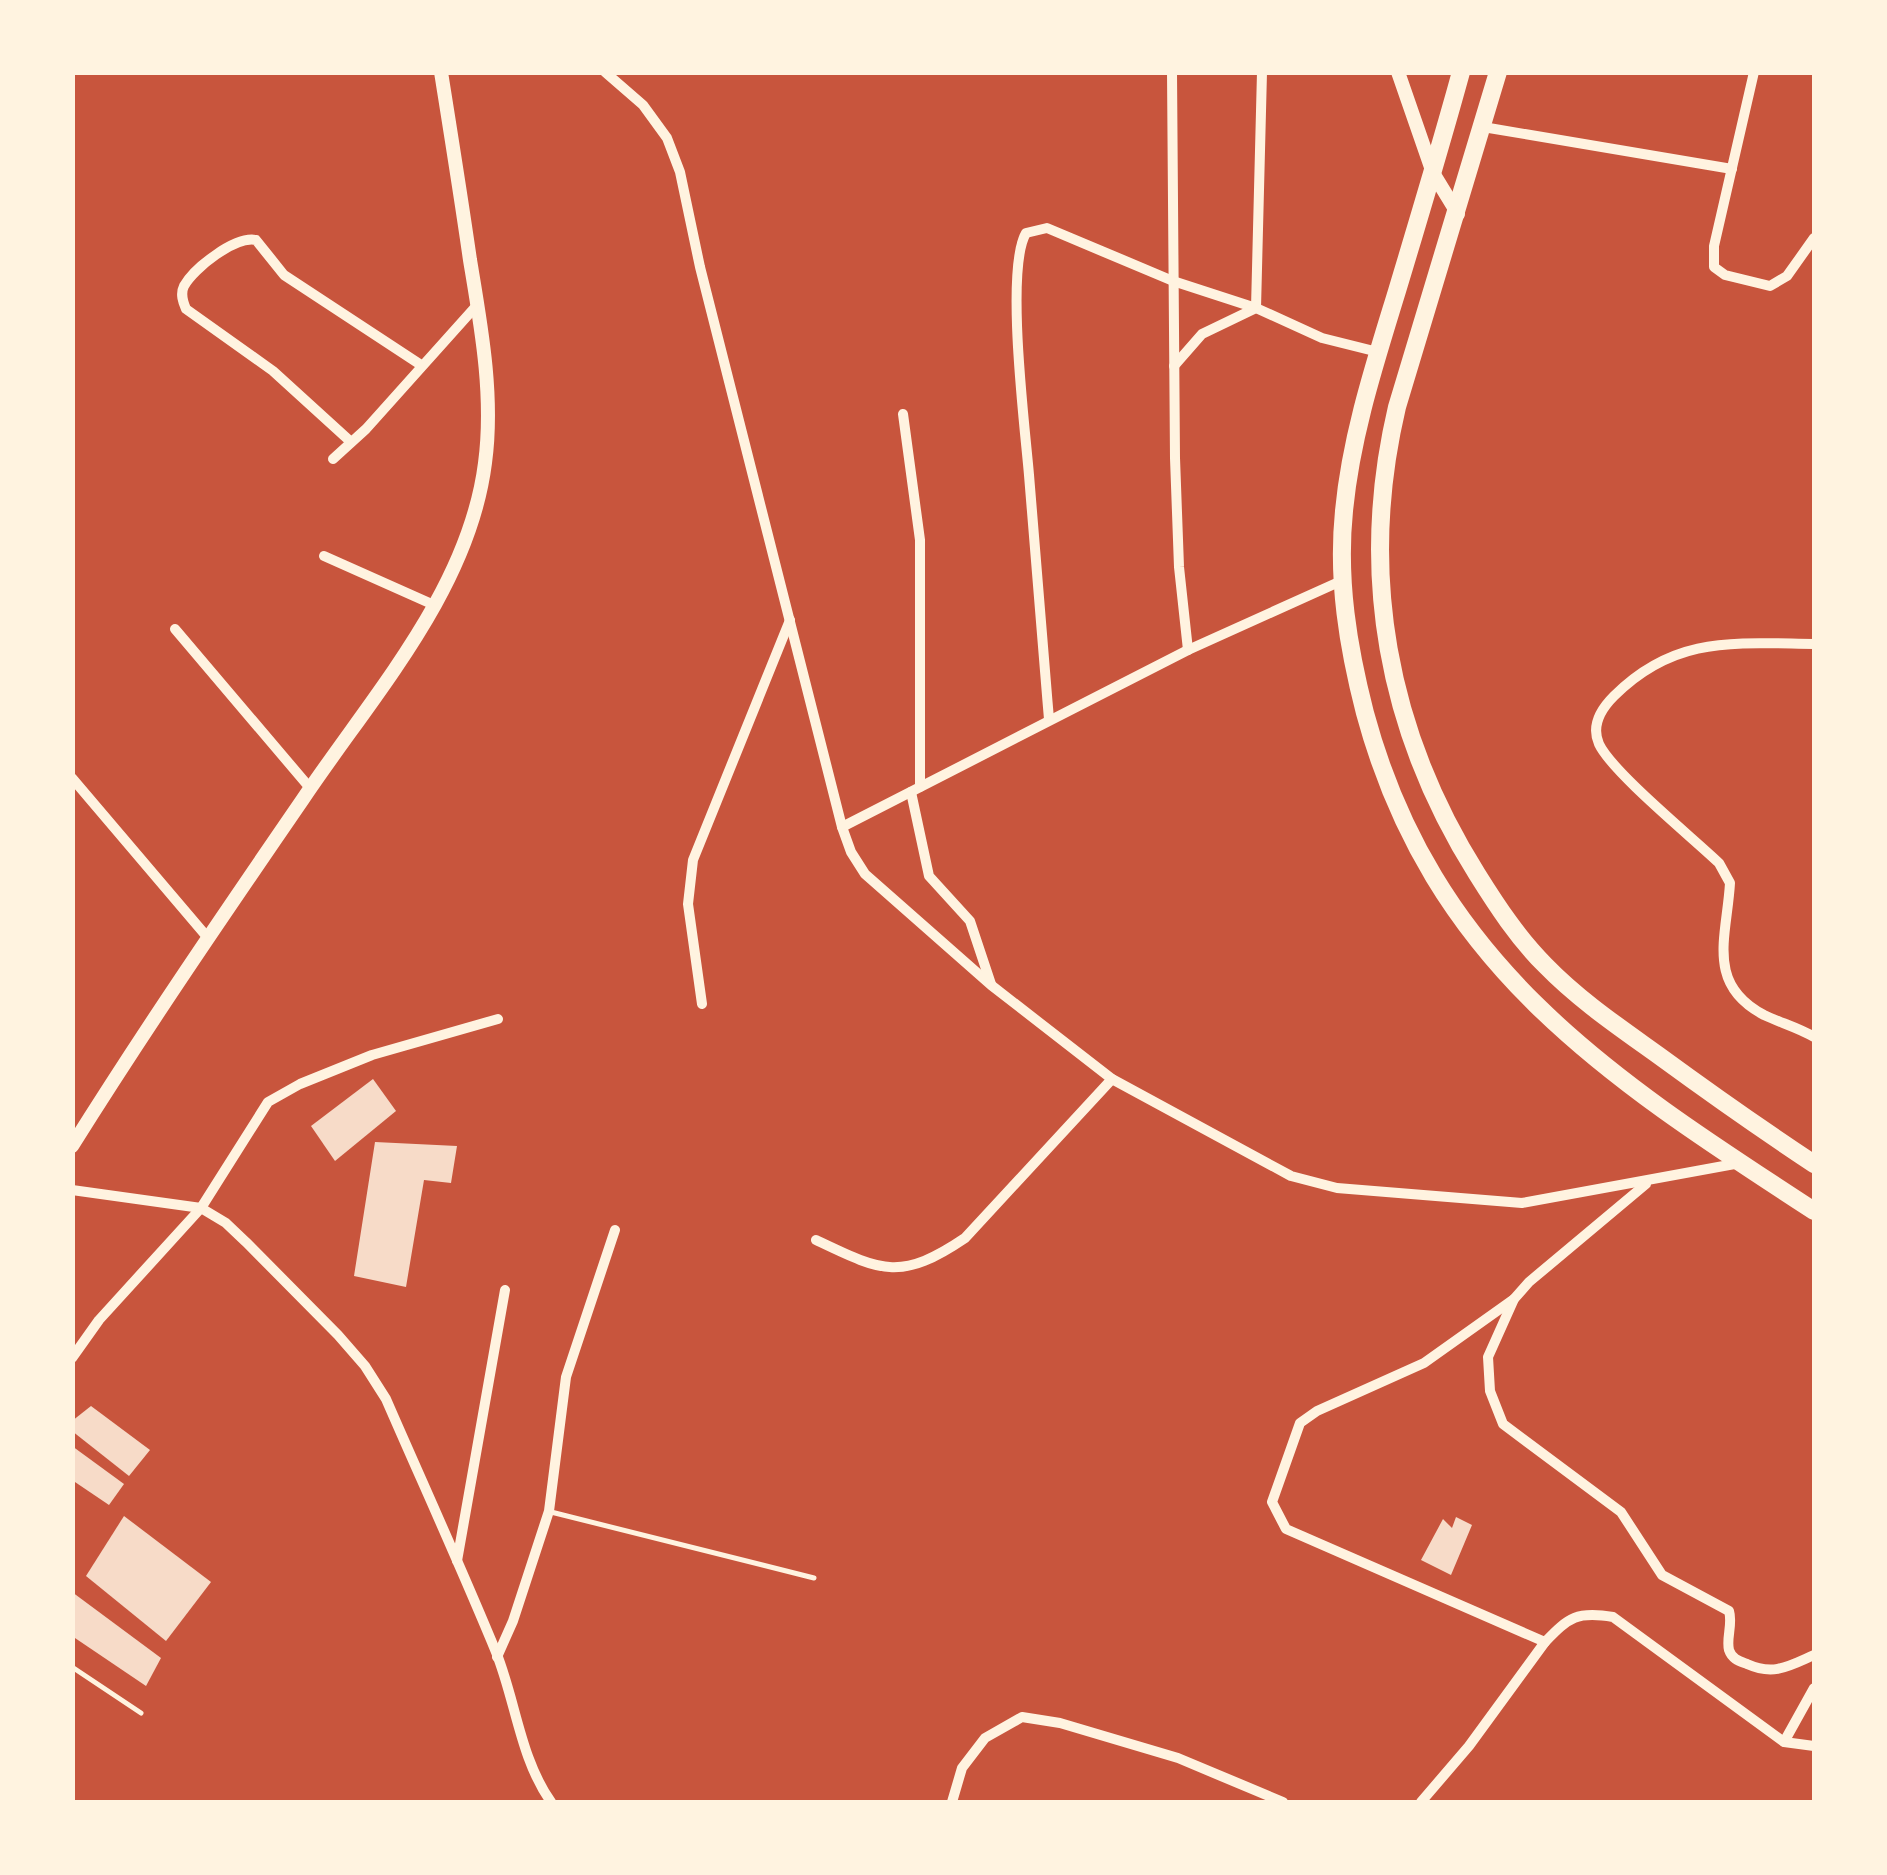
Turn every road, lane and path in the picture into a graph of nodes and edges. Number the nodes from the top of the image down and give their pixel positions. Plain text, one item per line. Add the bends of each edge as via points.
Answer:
1 (441, 72) edge
2 (605, 72) edge
3 (1172, 72) edge
4 (1262, 72) edge
5 (1398, 72) edge
6 (1462, 72) edge
7 (1498, 72) edge
8 (1754, 72) edge
9 (1483, 127) junction
10 (1732, 169) junction
11 (1433, 172) junction
12 (1458, 214) junction
13 (1814, 238) edge
14 (1173, 281) junction
15 (478, 304) junction
16 (1256, 308) junction
17 (1378, 352) junction
18 (421, 365) junction
19 (1174, 366) junction
20 (903, 414) dead end
21 (351, 442) junction
22 (333, 459) dead end
23 (324, 556) dead end
24 (1341, 581) junction
25 (434, 605) junction
26 (790, 619) junction
27 (176, 629) dead end
28 (1814, 644) edge
29 (1188, 650) junction
30 (1049, 719) junction
31 (72, 778) edge
32 (310, 788) junction
33 (916, 789) junction
34 (842, 826) junction
35 (208, 938) junction
36 (992, 985) junction
37 (702, 1004) dead end
38 (498, 1020) dead end
39 (1814, 1037) edge
40 (1112, 1079) junction
41 (72, 1146) edge
42 (1741, 1163) junction
43 (1814, 1164) edge
44 (1650, 1180) junction
45 (72, 1190) edge
46 (201, 1208) junction
47 (1814, 1210) edge
48 (615, 1230) dead end
49 (816, 1240) dead end
50 (505, 1290) dead end
51 (1514, 1299) junction
52 (72, 1358) edge
53 (548, 1511) junction
54 (457, 1562) junction
55 (814, 1578) dead end
56 (1545, 1642) junction
57 (1814, 1655) edge
58 (498, 1656) junction
59 (72, 1667) edge
60 (1814, 1688) edge
61 (141, 1713) dead end
62 (1784, 1742) junction
63 (1814, 1746) edge
64 (551, 1802) edge
65 (952, 1802) edge
66 (1283, 1802) edge
67 (1422, 1802) edge

1 - 15 street
2 - 26 street via 644,105 680,172
3 - 14 street
4 - 16 street
5 - 11 street
6 - 11 main road
7 - 9 main road
8 - 10 street
9 - 10 street
9 - 12 main road
10 - 13 street via 1714,246 1718,271 1762,285 1778,283
11 - 12 street
11 - 17 main road
12 - 43 main road via 1397,407 1382,496 1382,614 1406,730 1441,813 1491,897 1546,966 1601,1014
14 - 16 street
14 - 19 street
14 - 30 street via 1047,228 1026,233 1021,242 1020,371
15 - 18 street
15 - 25 street via 489,415 486,459 462,552
16 - 17 street via 1322,338
16 - 19 street via 1202,334
17 - 24 main road via 1350,466
18 - 21 street
18 - 21 street via 284,276 256,240 219,252 185,284 186,309 273,371
19 - 29 street
20 - 33 street via 920,540
21 - 22 street
23 - 25 street
24 - 29 street
24 - 42 main road via 1352,658 1379,760 1412,840 1464,923 1572,1040
25 - 32 street
26 - 34 street
26 - 37 street via 693,860 688,904
27 - 32 street
28 - 39 street via 1720,643 1670,655 1602,708 1596,731 1623,773 1726,874 1723,963 1734,990 1763,1014
29 - 30 street
30 - 33 street
31 - 35 street
32 - 35 street
33 - 34 street
33 - 36 street via 929,876 970,921
34 - 36 street via 865,874
35 - 41 street
36 - 40 street
38 - 46 street via 372,1054 285,1091 268,1102
40 - 44 street via 1290,1176 1336,1188 1522,1203
40 - 49 street via 964,1238 941,1254 896,1268 872,1267
42 - 44 street
42 - 47 main road
44 - 51 street
45 - 46 street
46 - 52 street
46 - 54 street via 236,1232 365,1366
48 - 53 street via 566,1376
50 - 54 street
51 - 56 street via 1424,1362 1300,1424 1272,1502 1286,1529
51 - 57 street via 1488,1358 1490,1391 1503,1424 1621,1512 1662,1575 1730,1611 1728,1648 1734,1658 1776,1672
53 - 55 lane
53 - 58 street
54 - 58 street
56 - 62 street via 1567,1619 1613,1617
56 - 67 street
58 - 64 street via 527,1755
59 - 61 lane
60 - 62 street
62 - 63 street
65 - 66 street via 962,1768 985,1738 1022,1718 1178,1758

